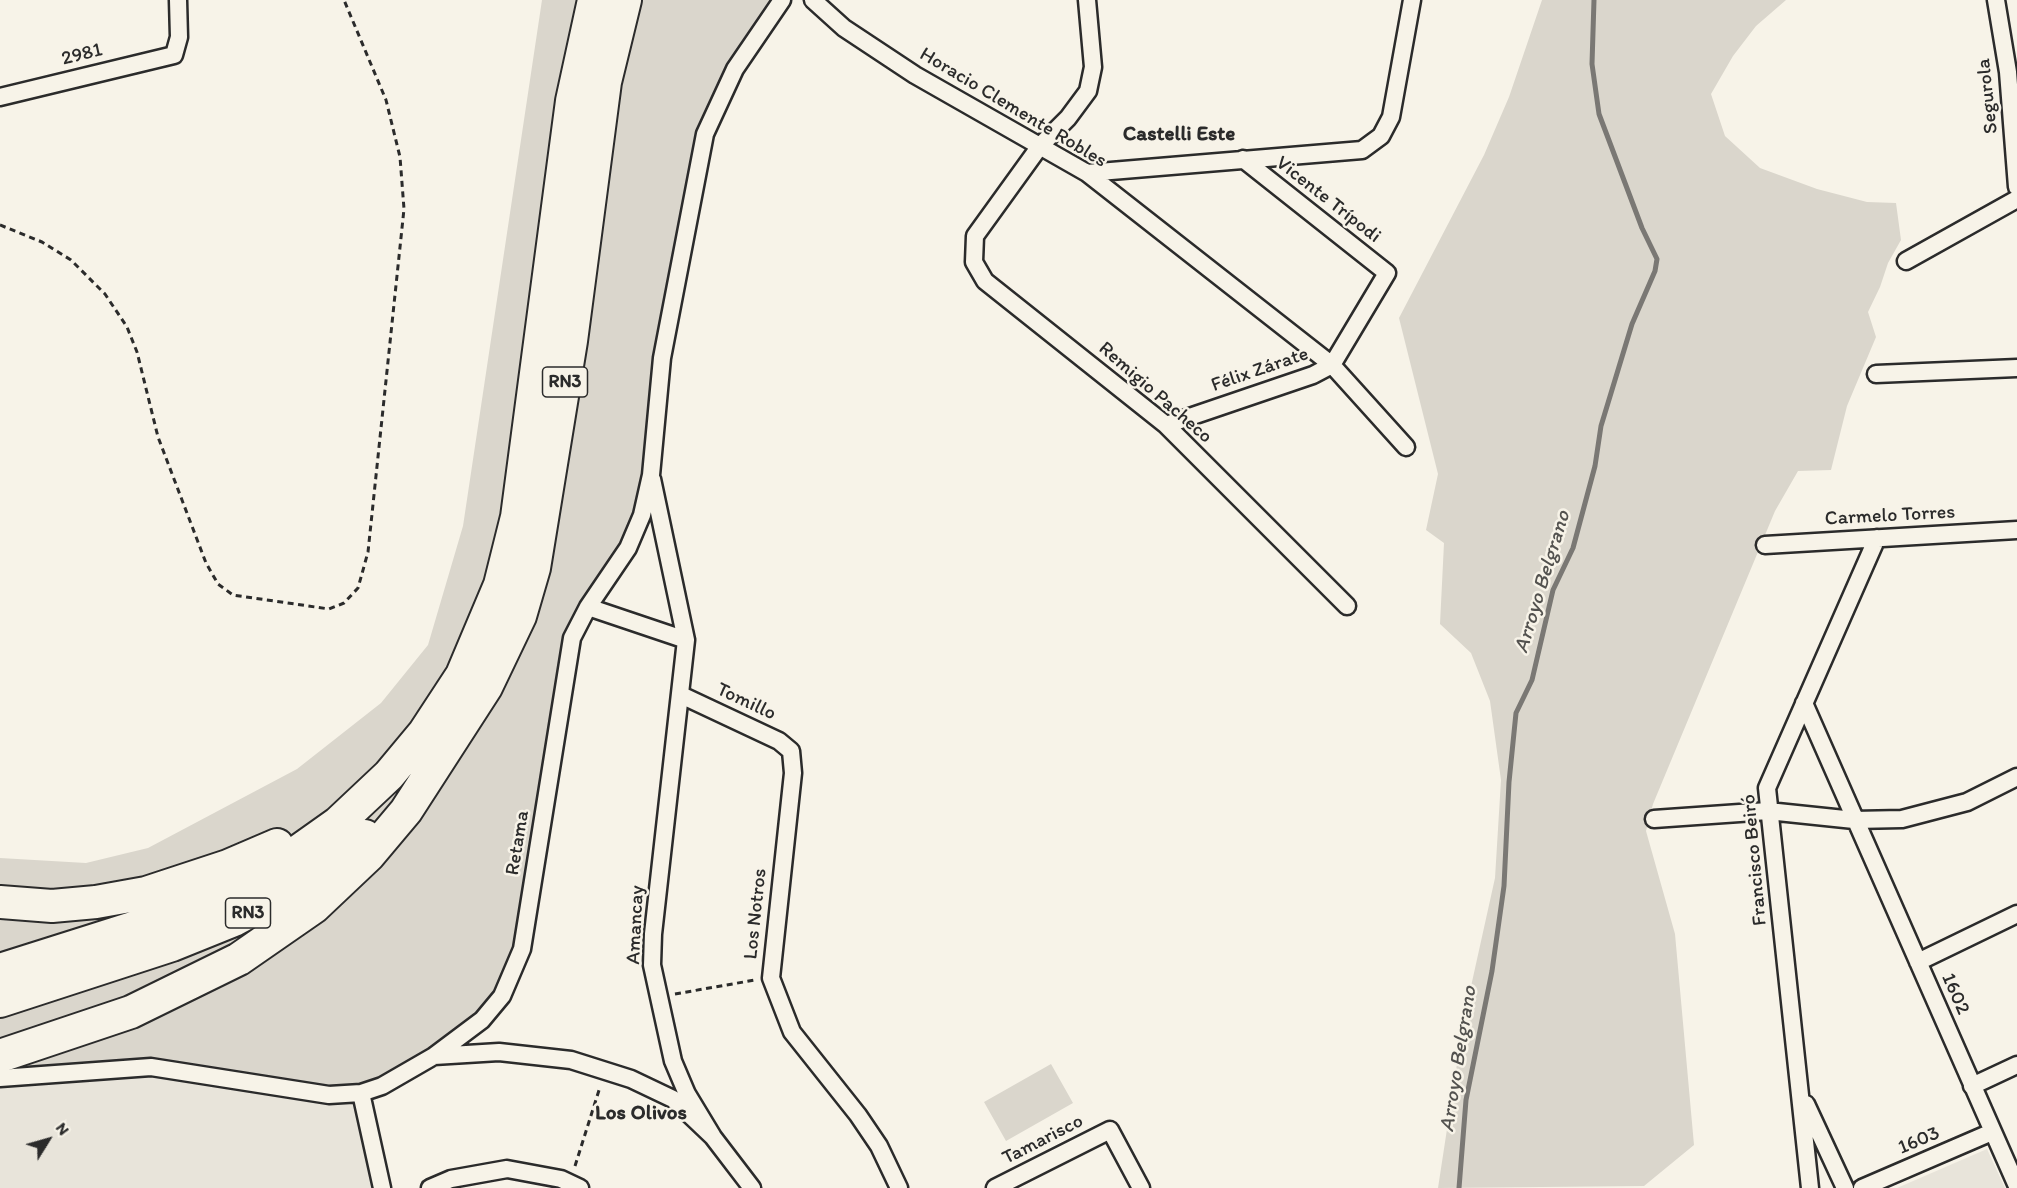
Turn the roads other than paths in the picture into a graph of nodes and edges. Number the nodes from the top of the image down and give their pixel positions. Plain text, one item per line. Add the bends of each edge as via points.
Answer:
1 (178, 0) edge
2 (594, 0) edge
3 (625, 0) edge
4 (782, 0) edge
5 (813, 0) edge
6 (1087, 0) edge
7 (1412, 0) edge
8 (1996, 0) edge
9 (0, 97) edge
10 (1040, 146) junction
11 (1243, 159) junction
12 (1087, 173) junction
13 (2017, 187) edge
14 (2017, 198) edge
15 (1906, 261) dead end
16 (1332, 365) junction
17 (2017, 368) edge
18 (1876, 374) dead end
19 (1166, 425) junction
20 (1407, 447) dead end
21 (651, 475) junction
22 (2017, 530) edge
23 (1877, 538) junction
24 (1766, 545) dead end
25 (1347, 606) dead end
26 (588, 607) junction
27 (686, 640) junction
28 (681, 695) junction
29 (1804, 703) junction
30 (449, 747) junction
31 (791, 751) joint
32 (2017, 777) edge
33 (368, 797) junction
34 (1768, 811) junction
35 (1654, 819) dead end
36 (1854, 820) junction
37 (0, 902) edge
38 (2017, 914) edge
39 (1918, 962) junction
40 (0, 970) edge
41 (0, 1001) edge
42 (0, 1056) edge
43 (434, 1056) junction
44 (2017, 1065) edge
45 (0, 1078) edge
46 (1972, 1086) junction
47 (1801, 1092) junction
48 (361, 1093) junction
49 (1992, 1132) junction
50 (713, 1137) junction
51 (575, 1185) edge
52 (2017, 1186) edge
53 (382, 1188) edge
54 (430, 1188) edge
55 (752, 1188) edge
56 (899, 1188) edge
57 (995, 1188) edge
58 (1141, 1188) edge
59 (1810, 1188) edge
60 (1845, 1188) edge
61 (1862, 1188) edge

1 - 9 street, 2981 via 179,37 174,54
2 - 33 highway, RN3 via 572,100 524,482 511,550 491,612 462,675 424,733
3 - 30 highway, RN3 via 605,82 571,341 534,568 520,616 500,659
4 - 21 street via 735,69 705,134 662,357
5 - 10 street, Horacio Clemente Robles via 843,28 915,75
6 - 10 street via 1093,67 1088,92
7 - 11 street, Vicente Trípodi via 1390,117 1381,136 1362,150
8 - 13 street, Segurola via 2008,72
10 - 12 street, Horacio Clemente Robles
10 - 19 street, Remigio Pacheco via 975,236 974,262 985,281
11 - 12 street, Vicente Trípodi
11 - 16 street, Vicente Trípodi via 1387,273
12 - 16 street, Horacio Clemente Robles
14 - 15 street
16 - 19 street, Félix Zárate
16 - 20 street, Horacio Clemente Robles
17 - 18 street
19 - 25 street, Remigio Pacheco
21 - 26 street, Retama via 642,515 628,549
21 - 27 street, Amancay
22 - 23 street, Carmelo Torres
23 - 24 street, Carmelo Torres
23 - 29 street, Francisco Beiró
26 - 27 street
26 - 43 street, Retama via 572,638 522,949 502,996 482,1020
27 - 28 street, Amancay
28 - 31 street, Tomillo via 778,741
28 - 50 street, Amancay via 652,965 673,1060 687,1094
29 - 34 street, Francisco Beiró via 1767,788
29 - 36 street, 1602
30 - 41 highway, RN3 via 387,817 280,896 172,945
30 - 42 highway via 406,811 369,855 341,884 273,938 131,1012
31 - 56 street, Los Notros via 793,773 771,978 792,1032 858,1115 879,1146
32 - 36 street via 1941,811 1902,819
33 - 37 highway via 260,854 146,893 96,903 52,906
33 - 40 highway, RN3 via 308,846 241,886 155,921
34 - 35 street
34 - 36 street
34 - 47 street, Francisco Beiró
36 - 39 street, 1602
38 - 39 street
39 - 46 street, 1602
43 - 48 street, Retama via 382,1086
43 - 50 street via 499,1052 571,1060 631,1079 673,1099
44 - 46 street
45 - 48 street, Retama via 151,1067 329,1095
46 - 49 street, 1602
47 - 59 street, Francisco Beiró
47 - 60 street, Francisco Beiró
48 - 53 street
49 - 52 street, 1602
49 - 61 street, 1603
50 - 55 street, Amancay
51 - 54 street via 507,1169 451,1179
57 - 58 street, Tamarisco via 1110,1130

